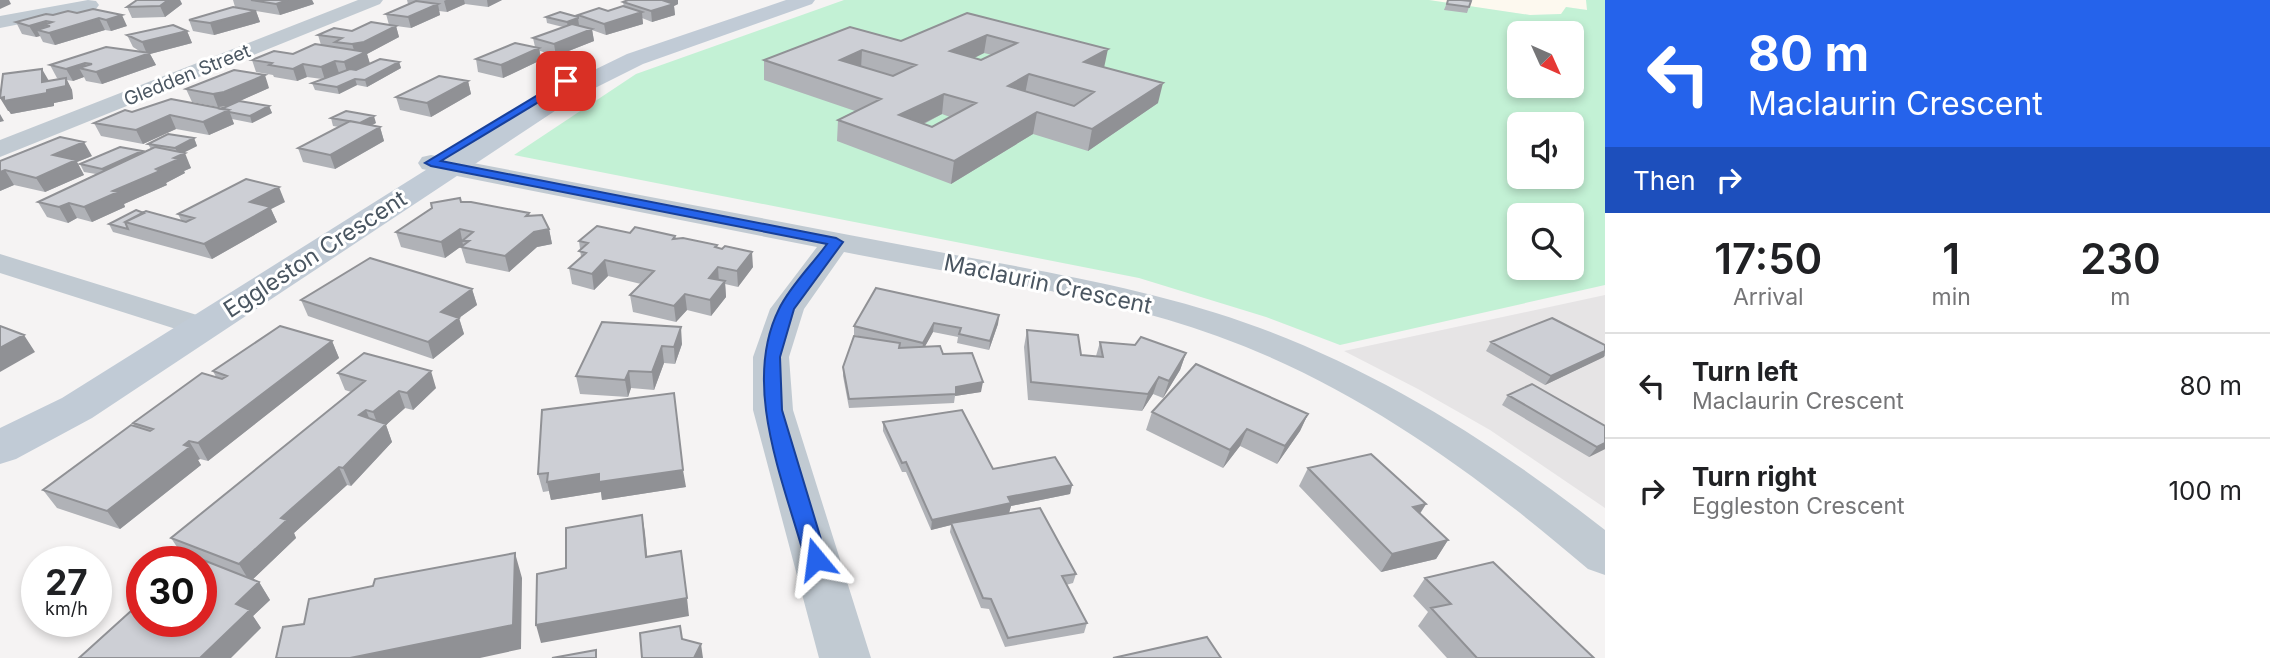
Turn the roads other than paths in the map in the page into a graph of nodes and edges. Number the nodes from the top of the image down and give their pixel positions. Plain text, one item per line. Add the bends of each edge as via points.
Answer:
1 (374, 0) edge
2 (783, 0) edge
3 (805, 0) edge
4 (90, 5) dead end
5 (0, 22) edge
6 (0, 149) edge
7 (441, 165) junction
8 (836, 242) junction
9 (0, 263) edge
10 (189, 323) junction
11 (11, 441) edge
12 (1605, 556) edge
13 (845, 658) edge

1 - 6 street, Gledden Street
2 - 7 street, Eggleston Crescent via 586,71 547,90
3 - 7 street, Eggleston Crescent via 601,75
4 - 5 street
7 - 8 street, Maclaurin Crescent
7 - 10 street, Eggleston Crescent
8 - 12 street, Maclaurin Crescent via 1106,294 1249,336 1330,372 1469,450
8 - 13 street via 787,309 771,357 773,410
9 - 10 street
10 - 11 street, Eggleston Crescent via 78,408

